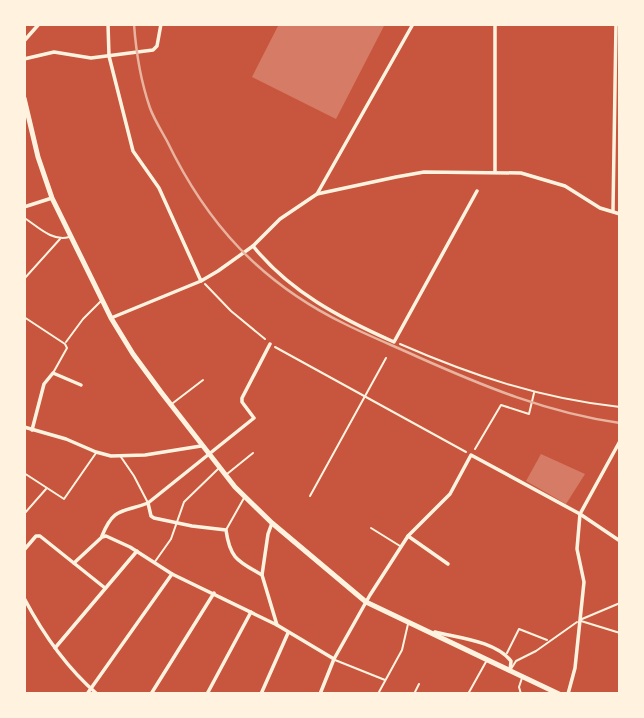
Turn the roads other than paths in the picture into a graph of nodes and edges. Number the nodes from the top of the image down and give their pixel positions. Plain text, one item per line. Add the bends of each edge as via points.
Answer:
1 (39, 24) edge
2 (108, 24) edge
3 (161, 24) edge
4 (413, 24) edge
5 (495, 24) edge
6 (616, 24) edge
7 (24, 41) edge
8 (109, 56) junction
9 (24, 59) edge
10 (24, 98) edge
11 (495, 171) junction
12 (477, 191) dead end
13 (317, 194) junction
14 (51, 198) junction
15 (24, 209) edge
16 (613, 210) junction
17 (620, 214) edge
18 (26, 219) edge
19 (24, 226) edge
20 (70, 237) junction
21 (60, 239) junction
22 (253, 246) junction
23 (24, 279) edge
24 (201, 281) junction
25 (102, 301) junction
26 (24, 317) edge
27 (111, 318) junction
28 (65, 344) junction
29 (270, 344) road end
30 (53, 373) junction
31 (203, 380) dead end
32 (81, 385) dead end
33 (171, 405) junction
34 (24, 427) edge
35 (32, 430) junction
36 (620, 441) edge
37 (201, 446) junction
38 (96, 452) junction
39 (253, 453) dead end
40 (121, 456) junction
41 (209, 456) junction
42 (219, 468) junction
43 (24, 474) edge
44 (225, 475) junction
45 (47, 489) junction
46 (245, 497) junction
47 (148, 503) junction
48 (24, 514) edge
49 (580, 514) junction
50 (272, 523) junction
51 (177, 524) junction
52 (371, 528) dead end
53 (226, 530) junction
54 (102, 537) junction
55 (408, 537) junction
56 (620, 541) edge
57 (401, 546) junction
58 (24, 550) edge
59 (136, 551) junction
60 (75, 563) junction
61 (153, 563) junction
62 (449, 564) dead end
63 (172, 574) junction
64 (262, 575) junction
65 (105, 588) junction
66 (214, 593) junction
67 (24, 598) edge
68 (366, 602) junction
69 (620, 603) edge
70 (251, 612) junction
71 (580, 621) junction
72 (409, 623) junction
73 (277, 625) junction
74 (429, 631) junction
75 (288, 633) junction
76 (620, 633) edge
77 (548, 641) junction
78 (55, 648) junction
79 (506, 655) junction
80 (334, 659) junction
81 (487, 659) junction
82 (510, 671) junction
83 (523, 676) junction
84 (386, 680) junction
85 (419, 684) dead end
86 (91, 689) junction
87 (380, 693) edge
88 (88, 694) edge
89 (97, 694) edge
90 (151, 694) edge
91 (207, 694) edge
92 (261, 694) edge
93 (320, 694) edge
94 (414, 694) edge
95 (467, 694) edge
96 (521, 694) edge
97 (559, 694) edge
98 (568, 694) edge

1 - 7 street
2 - 8 street
3 - 8 street via 153,50
4 - 13 street
5 - 11 street
6 - 16 street
8 - 9 street via 79,58 54,52
8 - 24 street via 133,151 159,188
10 - 14 highway
11 - 13 street via 424,172
11 - 16 street via 538,177
12 - 22 street via 394,342 340,317 294,287
13 - 22 street via 280,219
14 - 15 street
14 - 20 highway
15 - 18 street
16 - 17 street
18 - 19 street
18 - 21 lane
20 - 21 lane
20 - 25 highway
21 - 23 lane
22 - 24 street
24 - 27 street
25 - 27 highway
25 - 28 lane
26 - 28 lane
27 - 33 highway
28 - 30 lane via 63,358
29 - 41 street via 242,398 254,418
30 - 32 street
30 - 35 street via 44,384
31 - 33 lane
33 - 37 highway
34 - 35 street
35 - 38 street
36 - 49 street
37 - 40 street
37 - 41 highway
38 - 40 street
38 - 45 lane via 67,497 61,499
39 - 44 lane
40 - 47 lane
41 - 42 highway
41 - 47 street
42 - 44 highway
42 - 51 lane via 184,502
43 - 45 lane
44 - 46 highway
45 - 48 lane
46 - 50 highway
46 - 53 lane
47 - 51 street via 151,516
47 - 54 street via 116,513
49 - 55 street via 471,455 450,494
49 - 56 street
49 - 71 street via 577,549 584,582
50 - 64 street
50 - 68 highway
51 - 53 street
51 - 61 lane
52 - 57 lane
53 - 64 street via 234,559
54 - 59 street
54 - 60 street
55 - 57 street
55 - 62 street
57 - 68 street
58 - 60 street via 40,536
59 - 61 street
59 - 65 street
60 - 65 street
61 - 63 street
63 - 66 street
63 - 86 street
64 - 73 street
65 - 78 street
66 - 70 street
66 - 90 street
67 - 78 street
68 - 72 highway
68 - 80 street
69 - 71 lane
70 - 73 street
70 - 91 street
71 - 76 lane
71 - 77 lane
71 - 98 street
72 - 74 highway
72 - 84 lane via 402,650
73 - 75 street
74 - 79 street via 486,645
74 - 81 highway
75 - 80 street
75 - 92 street
77 - 79 lane via 519,629
77 - 82 lane via 516,661
78 - 86 street
79 - 82 street
80 - 84 lane
80 - 93 street
81 - 82 highway
81 - 95 lane
82 - 83 highway
83 - 96 lane
83 - 97 highway
84 - 87 lane
85 - 94 lane
86 - 88 street
86 - 89 street

